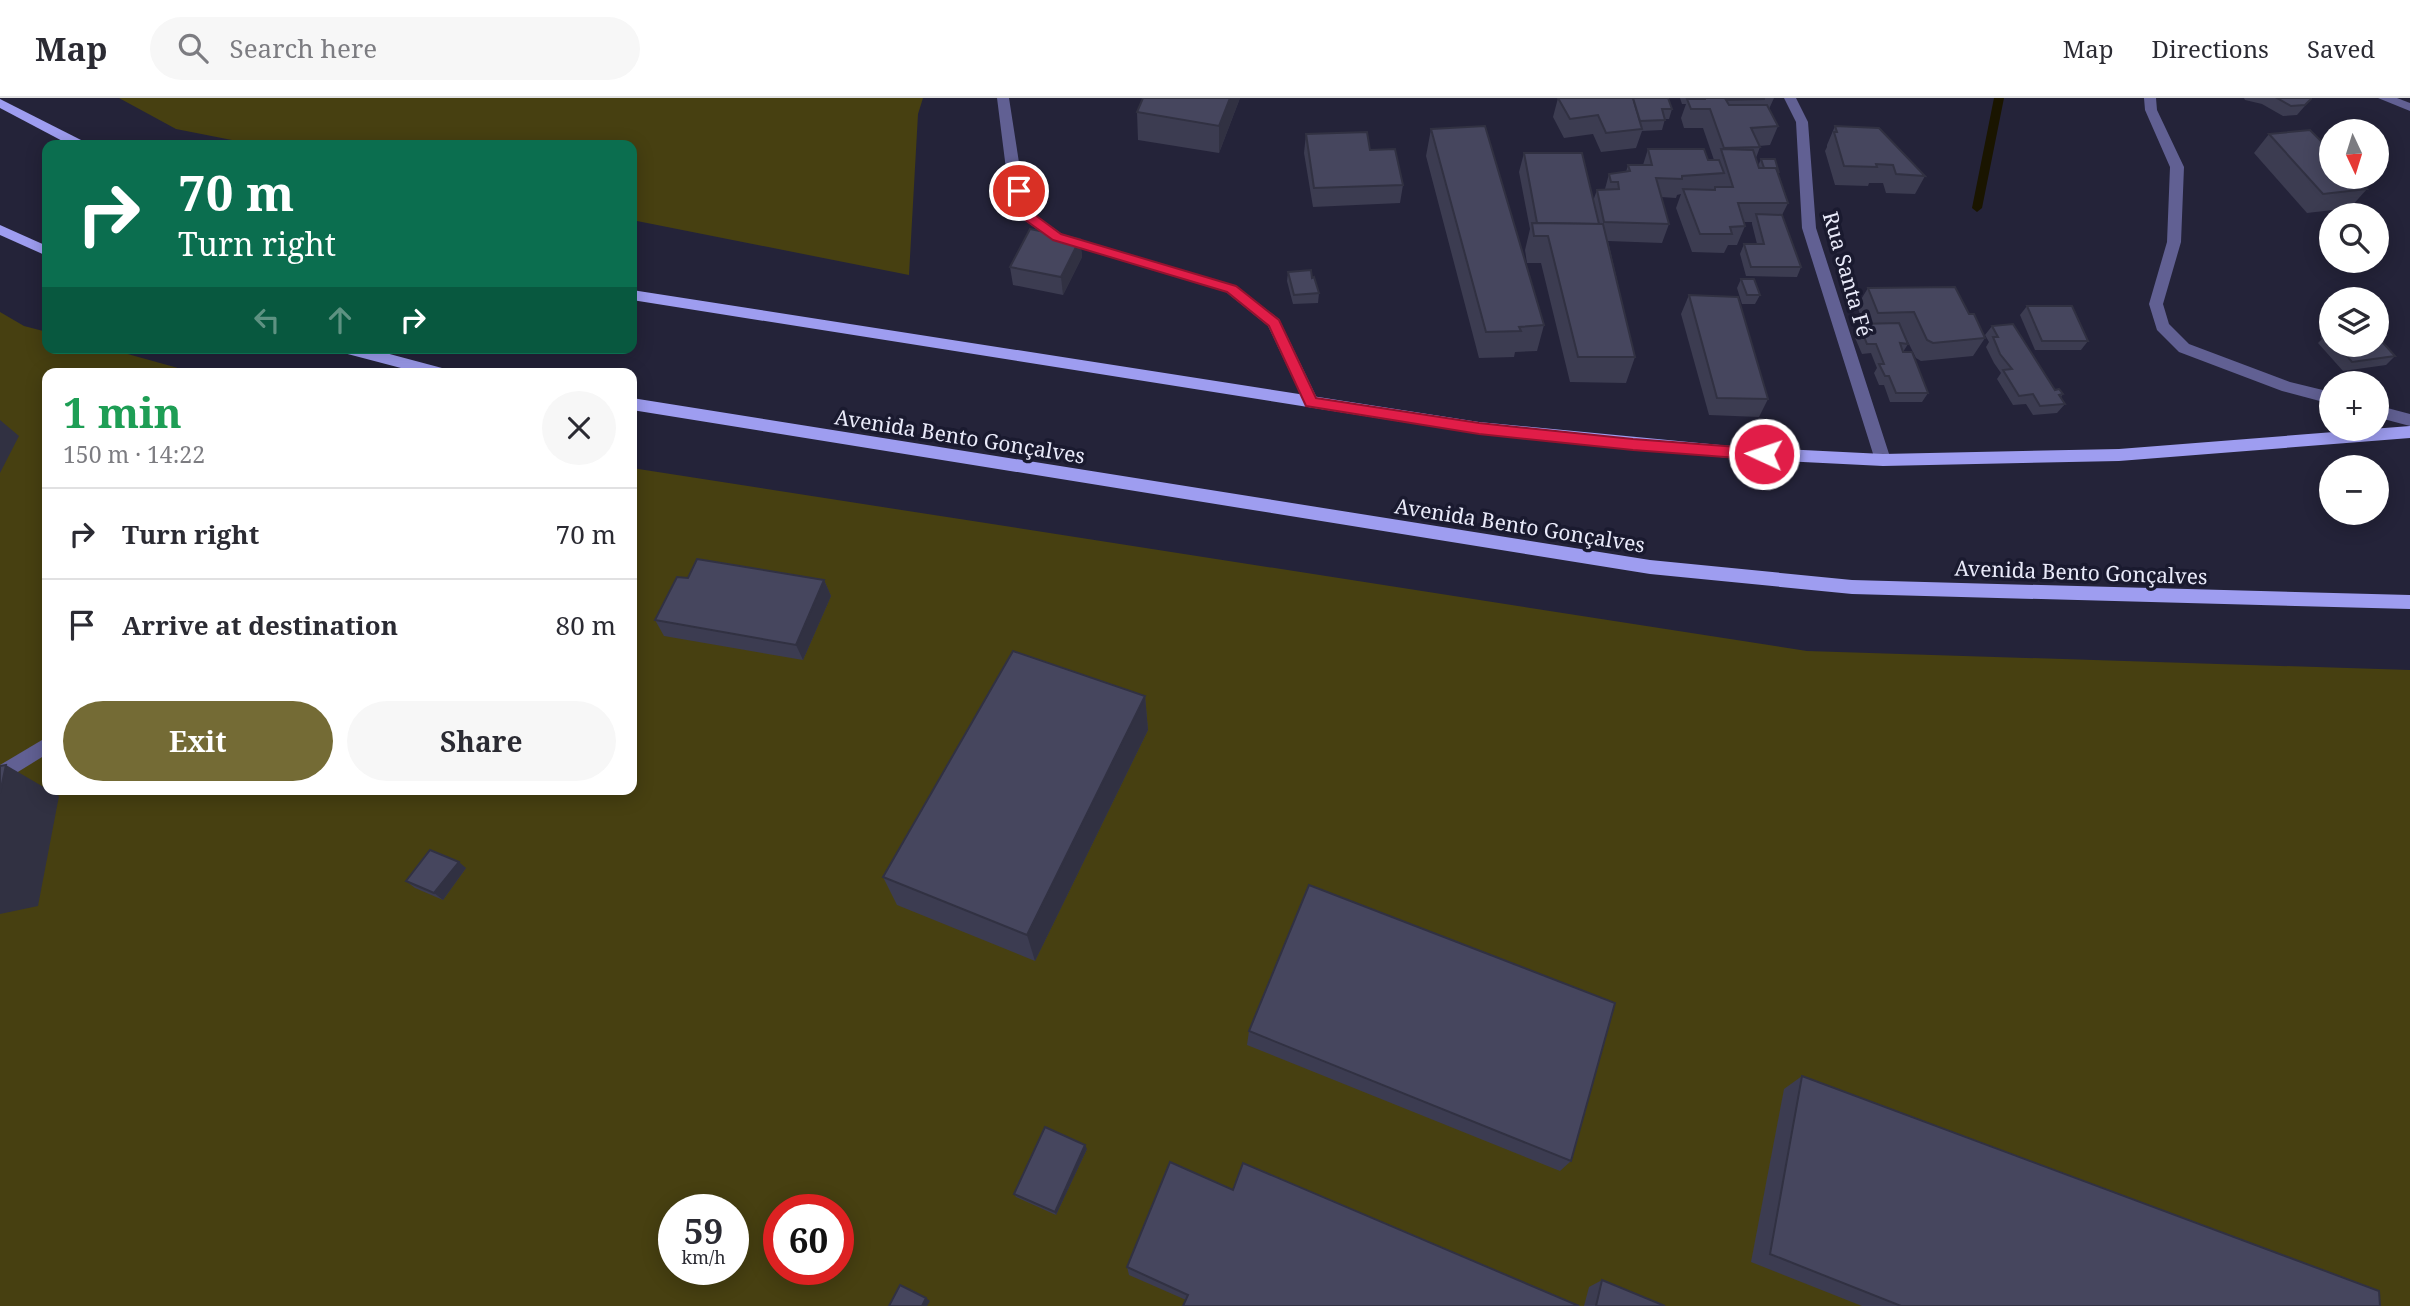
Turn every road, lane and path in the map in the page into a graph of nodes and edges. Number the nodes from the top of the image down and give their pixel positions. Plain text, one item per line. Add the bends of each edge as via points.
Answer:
1 (1003, 98) edge
2 (1790, 98) edge
3 (2150, 98) edge
4 (2384, 98) edge
5 (0, 103) edge
6 (2410, 107) edge
7 (70, 140) edge
8 (0, 230) edge
9 (42, 249) edge
10 (637, 296) edge
11 (368, 354) edge
12 (423, 368) edge
13 (2319, 395) edge
14 (1311, 402) junction
15 (637, 405) edge
16 (2389, 414) edge
17 (2410, 419) edge
18 (2410, 432) edge
19 (1883, 460) junction
20 (2410, 602) edge
21 (42, 748) edge
22 (0, 775) edge

1 - 14 street via 1025,214 1057,237 1231,289 1275,323
2 - 19 street, Rua Santa Fé via 1802,122 1809,229
3 - 13 street via 2177,167 2174,242 2157,304 2162,326 2184,348
4 - 6 street
5 - 7 main road
8 - 9 main road
10 - 14 main road
11 - 12 main road
14 - 19 main road via 1479,428 1633,445
15 - 20 main road, Avenida Bento Gonçalves via 1650,568 1842,586
16 - 17 street
18 - 19 main road via 2119,455
21 - 22 street

